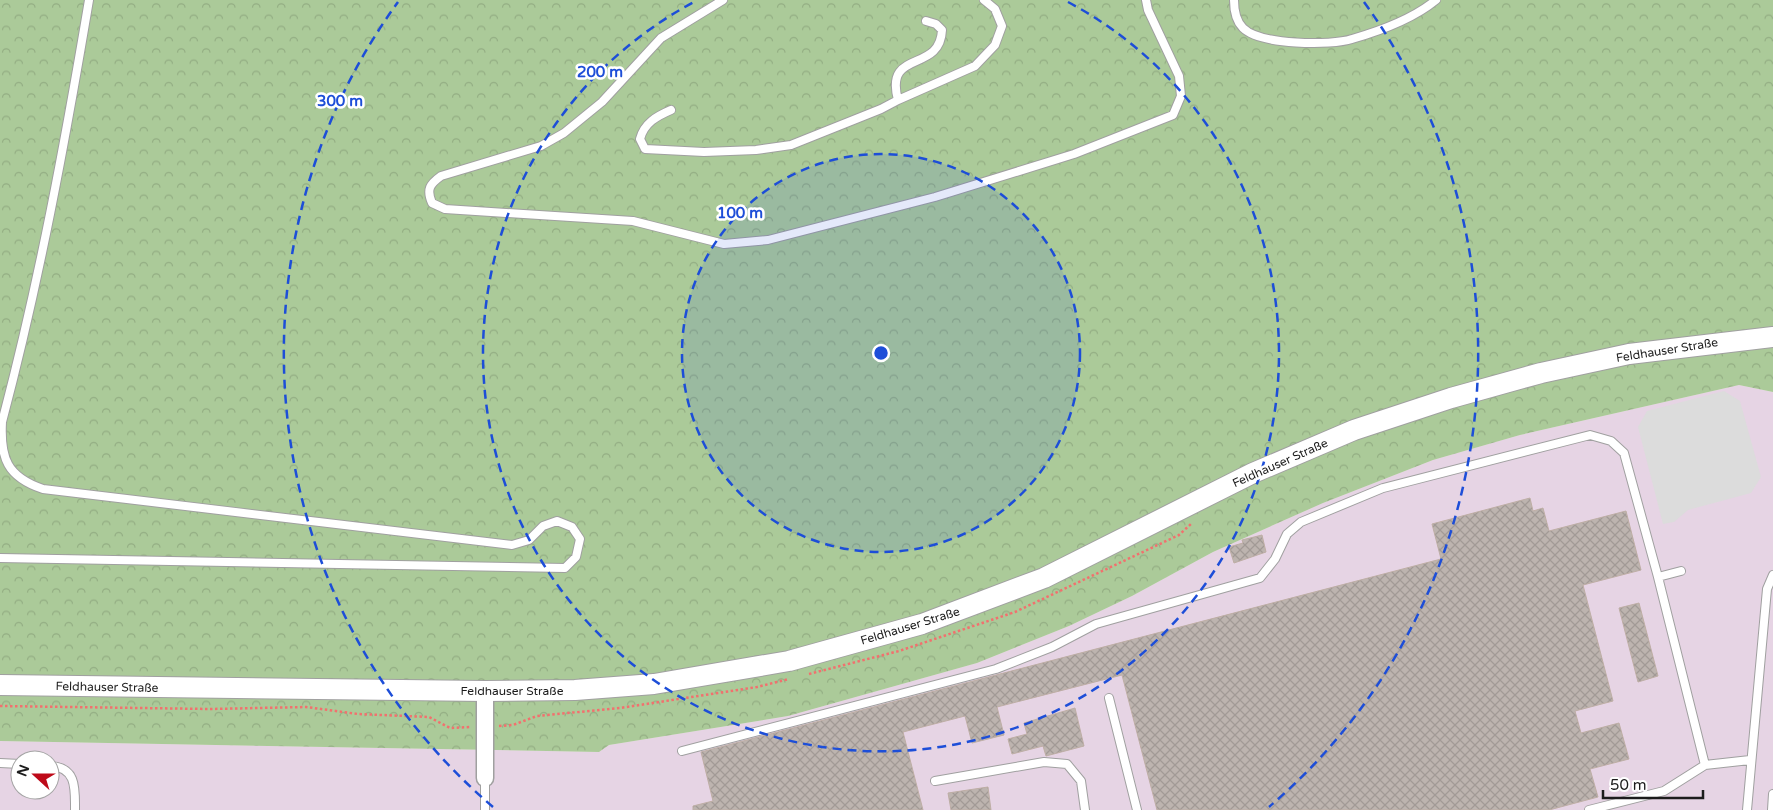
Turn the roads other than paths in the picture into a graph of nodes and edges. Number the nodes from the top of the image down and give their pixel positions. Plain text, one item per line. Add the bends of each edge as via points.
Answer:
1 (89, 0) edge
2 (723, 0) edge
3 (984, 0) edge
4 (1146, 0) edge
5 (1234, 0) edge
6 (1436, 0) edge
7 (926, 22) dead end
8 (898, 100) junction
9 (671, 110) dead end
10 (1773, 337) edge
11 (0, 558) edge
12 (1681, 571) dead end
13 (1773, 575) edge
14 (1658, 577) junction
15 (0, 686) edge
16 (485, 691) junction
17 (1109, 698) dead end
18 (682, 751) dead end
19 (1750, 760) junction
20 (1705, 765) junction
21 (60, 768) edge
22 (485, 778) joint
23 (935, 781) dead end
24 (1773, 794) edge
25 (75, 810) edge
26 (485, 810) edge
27 (1085, 810) edge
28 (1137, 810) edge
29 (1589, 810) edge
30 (1747, 810) edge
31 (1772, 810) edge

1 - 11 lane via 69,121 36,282 2,422 3,458 11,470 26,483 43,489 512,545 529,540 543,526 557,521 572,527 580,539 576,556 565,568
2 - 4 lane via 661,38 602,102 564,133 541,146 441,176 431,184 428,193 432,203 446,209 633,221 724,244 768,240 935,197 1074,154 1173,115 1181,96 1179,76
3 - 8 lane via 995,9 1002,26 995,45 975,66
5 - 6 lane via 1234,12 1244,29 1265,40 1302,43 1350,40 1412,16
7 - 8 lane via 936,24 942,30 942,42 934,52 902,68 896,77
8 - 9 lane via 790,144 756,150 704,152 645,149 640,139 645,128 653,119
10 - 16 street, Feldhauser Straße via 1629,354 1541,373 1354,430 1253,473 1044,578 922,624 856,643 789,661 654,684 575,690
12 - 14 lane
13 - 19 lane via 1766,589
14 - 18 lane via 1624,453 1610,441 1590,434 1383,488 1301,522 1287,534 1275,559 1260,578 1096,624 1052,647 996,669
14 - 20 lane
15 - 16 street, Feldhauser Straße
16 - 22 street
17 - 28 lane
19 - 20 lane
19 - 30 lane
20 - 29 lane via 1664,791
21 - 25 lane via 71,775 75,783
22 - 26 lane
23 - 27 lane via 1044,762 1067,764 1081,781
24 - 31 lane

